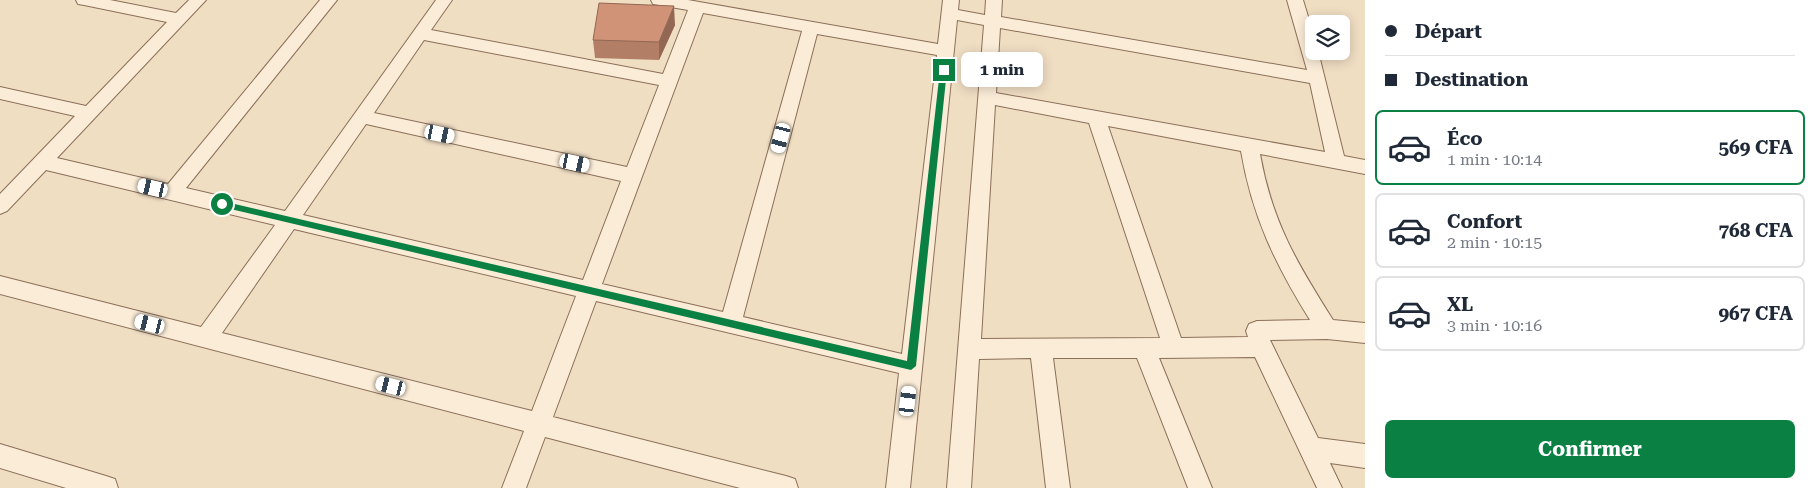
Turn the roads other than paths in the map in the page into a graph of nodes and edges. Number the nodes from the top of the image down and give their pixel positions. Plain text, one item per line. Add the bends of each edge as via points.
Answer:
1 (84, 0) edge
2 (198, 0) edge
3 (330, 0) edge
4 (444, 0) edge
5 (659, 0) edge
6 (994, 0) edge
7 (1295, 0) edge
8 (697, 7) junction
9 (950, 7) edge
10 (179, 19) junction
11 (992, 21) junction
12 (811, 27) junction
13 (421, 34) junction
14 (946, 51) junction
15 (1318, 78) junction
16 (669, 81) junction
17 (0, 93) edge
18 (986, 97) junction
19 (89, 113) junction
20 (362, 117) junction
21 (1096, 117) junction
22 (1250, 147) junction
23 (42, 162) junction
24 (1336, 162) junction
25 (1365, 167) edge
26 (633, 176) junction
27 (172, 192) junction
28 (0, 206) edge
29 (290, 220) junction
30 (0, 285) edge
31 (589, 290) junction
32 (731, 323) junction
33 (1327, 329) junction
34 (1365, 333) edge
35 (206, 338) junction
36 (1261, 347) junction
37 (1144, 348) junction
38 (1174, 348) junction
39 (968, 349) junction
40 (1041, 349) junction
41 (911, 366) junction
42 (539, 424) junction
43 (1310, 448) junction
44 (0, 456) edge
45 (1365, 456) edge
46 (106, 488) edge
47 (514, 488) edge
48 (786, 488) edge
49 (898, 488) edge
50 (959, 488) edge
51 (1058, 488) edge
52 (1200, 488) edge
53 (1330, 488) edge

1 - 10 street
2 - 10 street
3 - 27 street
4 - 13 street
5 - 8 street
6 - 11 street
7 - 15 street
8 - 12 street
8 - 16 street
9 - 11 street
9 - 14 street
10 - 19 street
11 - 15 street
11 - 18 street
12 - 14 street
12 - 32 street
13 - 16 street
13 - 20 street
14 - 41 street
15 - 24 street
16 - 26 street
17 - 19 street
18 - 21 street
18 - 39 street
19 - 23 street
20 - 26 street
20 - 29 street
21 - 22 street
21 - 38 street
22 - 24 street
22 - 33 street via 1264,212 1280,250
23 - 27 street
23 - 28 street
24 - 25 street
26 - 31 street
27 - 29 street
29 - 31 street
29 - 35 street
30 - 35 street
31 - 32 street
31 - 42 street
32 - 41 street
33 - 34 street
33 - 36 street via 1263,330 1256,335
35 - 42 street
36 - 38 street
36 - 43 street
37 - 38 street
37 - 40 street
37 - 52 street
39 - 40 street
39 - 50 street
40 - 51 street
41 - 49 street
42 - 47 street
42 - 48 street
43 - 45 street
43 - 53 street
44 - 46 street

